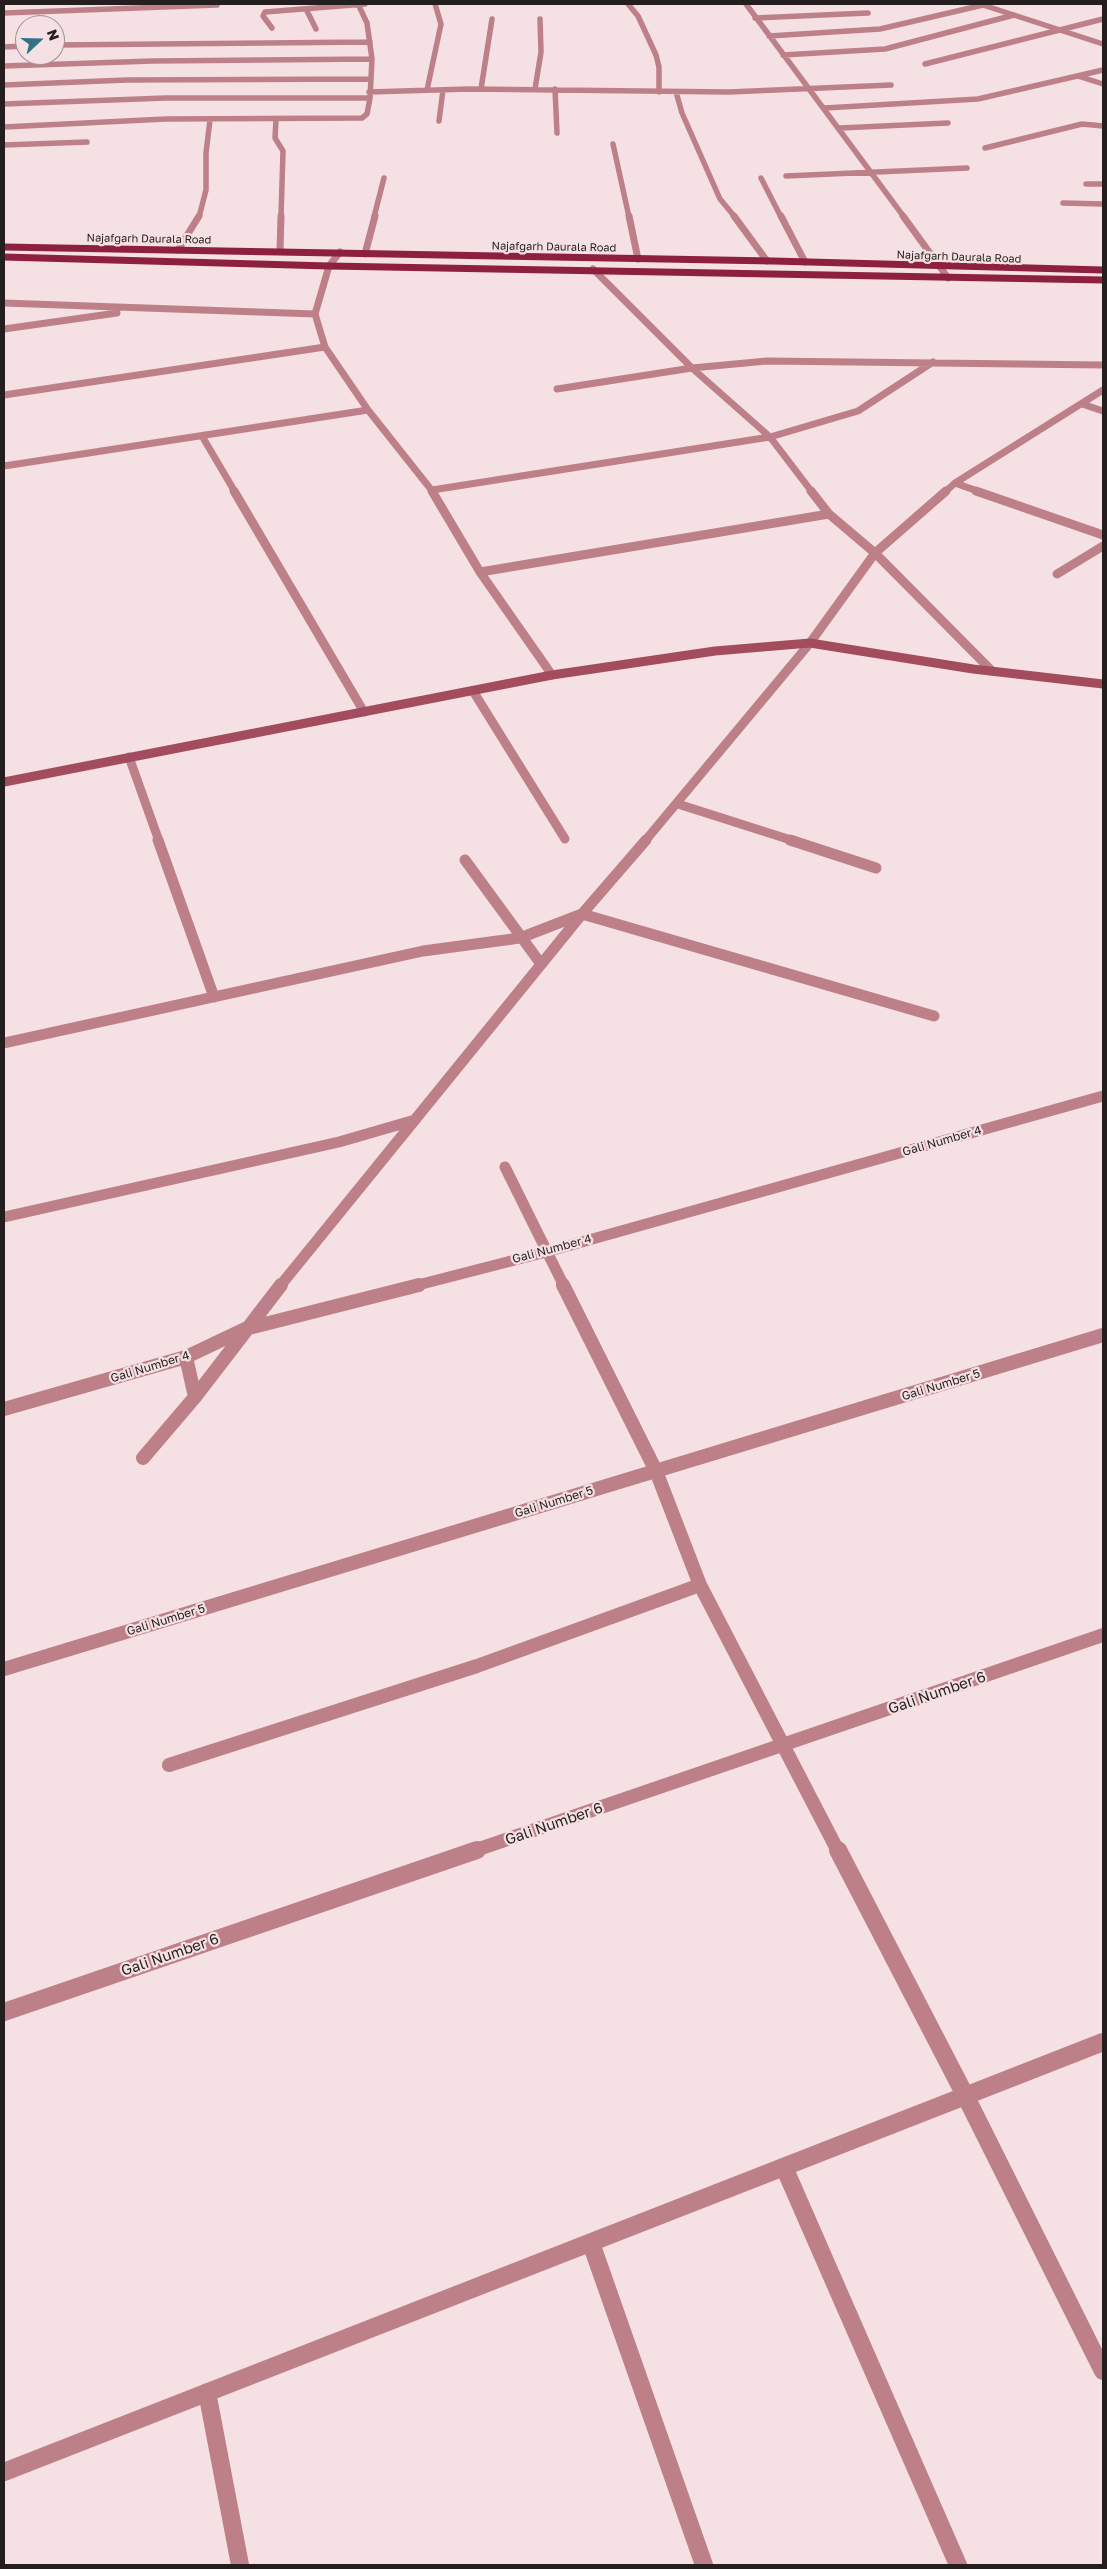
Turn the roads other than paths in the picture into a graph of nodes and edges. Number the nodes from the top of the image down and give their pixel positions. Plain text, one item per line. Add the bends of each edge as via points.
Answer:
1 (358, 4) edge
2 (365, 4) edge
3 (435, 4) edge
4 (628, 4) edge
5 (746, 4) edge
6 (981, 4) edge
7 (217, 5) dead end
8 (168, 6) edge
9 (319, 6) edge
10 (306, 8) junction
11 (868, 13) dead end
12 (4, 14) edge
13 (1014, 15) junction
14 (755, 18) junction
15 (492, 19) dead end
16 (540, 19) dead end
17 (1103, 19) edge
18 (1090, 22) junction
19 (1103, 26) edge
20 (272, 28) dead end
21 (316, 29) dead end
22 (1059, 30) junction
23 (769, 36) junction
24 (370, 42) junction
25 (65, 44) edge
26 (1103, 44) edge
27 (783, 55) junction
28 (372, 59) junction
29 (925, 64) dead end
30 (4, 66) edge
31 (1103, 70) edge
32 (1081, 77) junction
33 (370, 79) junction
34 (1103, 84) edge
35 (4, 85) edge
36 (891, 85) dead end
37 (810, 88) junction
38 (481, 89) junction
39 (535, 89) junction
40 (555, 89) junction
41 (427, 90) junction
42 (442, 90) junction
43 (659, 92) junction
44 (676, 92) junction
45 (369, 95) junction
46 (4, 104) edge
47 (825, 108) junction
48 (210, 120) junction
49 (276, 120) junction
50 (439, 121) dead end
51 (948, 123) dead end
52 (1103, 126) edge
53 (4, 127) edge
54 (840, 128) junction
55 (557, 133) dead end
56 (87, 142) dead end
57 (613, 144) dead end
58 (4, 145) edge
59 (985, 148) dead end
60 (967, 168) dead end
61 (872, 172) junction
62 (786, 176) dead end
63 (384, 178) dead end
64 (761, 178) dead end
65 (1086, 184) dead end
66 (1103, 184) edge
67 (1063, 203) dead end
68 (1103, 204) edge
69 (4, 247) edge
70 (178, 250) junction
71 (280, 251) junction
72 (340, 252) junction
73 (365, 254) junction
74 (4, 257) edge
75 (638, 259) junction
76 (767, 261) junction
77 (805, 262) junction
78 (329, 266) junction
79 (940, 266) junction
80 (593, 269) junction
81 (1103, 270) edge
82 (948, 278) junction
83 (1103, 280) edge
84 (4, 303) edge
85 (151, 308) junction
86 (314, 314) junction
87 (4, 329) edge
88 (325, 347) junction
89 (933, 362) junction
90 (1103, 365) edge
91 (692, 368) junction
92 (557, 389) dead end
93 (1103, 390) edge
94 (4, 395) edge
95 (1082, 404) junction
96 (368, 410) junction
97 (1103, 411) edge
98 (202, 436) junction
99 (770, 437) junction
100 (4, 466) edge
101 (955, 483) junction
102 (432, 490) junction
103 (829, 514) junction
104 (1103, 535) edge
105 (1103, 546) edge
106 (875, 553) junction
107 (480, 572) junction
108 (1057, 574) dead end
109 (810, 643) junction
110 (992, 671) junction
111 (552, 675) junction
112 (1103, 684) edge
113 (473, 691) junction
114 (364, 712) junction
115 (130, 757) junction
116 (4, 782) edge
117 (678, 804) junction
118 (565, 839) dead end
119 (465, 860) dead end
120 (876, 868) dead end
121 (582, 914) junction
122 (520, 938) junction
123 (541, 964) junction
124 (214, 996) junction
125 (934, 1016) dead end
126 (4, 1043) edge
127 (1103, 1096) edge
128 (415, 1120) junction
129 (505, 1168) dead end
130 (4, 1217) edge
131 (546, 1252) junction
132 (245, 1330) junction
133 (1103, 1335) edge
134 (186, 1357) junction
135 (195, 1397) junction
136 (4, 1409) edge
137 (143, 1458) dead end
138 (656, 1471) junction
139 (700, 1585) junction
140 (1103, 1636) edge
141 (4, 1669) edge
142 (784, 1746) junction
143 (169, 1765) dead end
144 (4, 2012) edge
145 (1103, 2042) edge
146 (966, 2097) junction
147 (784, 2167) junction
148 (591, 2243) junction
149 (1103, 2371) edge
150 (207, 2392) junction
151 (4, 2472) edge
152 (240, 2565) edge
153 (704, 2565) edge
154 (958, 2565) edge

1 - 2 street
1 - 9 street
1 - 24 street via 367,23
3 - 41 street via 441,24
4 - 43 street via 638,16 656,55
5 - 14 street
6 - 13 street
6 - 23 street via 880,29
7 - 8 street
8 - 12 street
9 - 10 street
10 - 20 street via 263,14
10 - 21 street
11 - 14 street
13 - 22 street
13 - 27 street via 885,49
14 - 23 street
15 - 38 street
16 - 39 street via 541,52
17 - 18 street
18 - 19 street
18 - 22 street
22 - 26 street
22 - 29 street
23 - 27 street
24 - 25 street
24 - 28 street
27 - 37 street
28 - 30 street via 163,60
28 - 33 street
31 - 32 street
32 - 34 street
32 - 47 street via 978,99
33 - 35 street via 127,80
33 - 45 street
36 - 37 street
37 - 44 street
37 - 47 street
38 - 39 street
38 - 42 street
39 - 40 street
40 - 43 street
40 - 55 street
41 - 42 street
41 - 45 street
42 - 50 street
43 - 44 street
44 - 76 street via 720,199
45 - 46 street
45 - 49 street via 367,114 362,118
47 - 54 street
48 - 49 street
48 - 53 street
48 - 70 street via 206,190 198,219
49 - 71 street via 275,138 283,151
51 - 54 street
52 - 59 street via 1082,124
54 - 61 street
56 - 58 street
57 - 75 street
60 - 61 street
61 - 62 street
61 - 79 street
63 - 73 street
64 - 77 street
65 - 66 street
67 - 68 street
69 - 70 main road, Najafgarh Daurala Road
70 - 71 main road, Najafgarh Daurala Road
71 - 72 main road, Najafgarh Daurala Road
72 - 73 main road, Najafgarh Daurala Road
72 - 78 street
73 - 75 main road, Najafgarh Daurala Road
74 - 78 main road, Najafgarh Daurala Road
75 - 76 main road, Najafgarh Daurala Road
76 - 77 main road, Najafgarh Daurala Road
77 - 79 main road, Najafgarh Daurala Road
78 - 80 main road, Najafgarh Daurala Road
78 - 86 street
79 - 81 main road, Najafgarh Daurala Road
79 - 82 street
80 - 82 main road, Najafgarh Daurala Road
80 - 91 street
82 - 83 main road, Najafgarh Daurala Road
84 - 85 street
85 - 86 street
85 - 87 street
86 - 88 street
88 - 94 street
88 - 96 street
89 - 90 street
89 - 91 street via 766,361
89 - 99 street via 858,411
91 - 92 street
91 - 99 street
93 - 95 street
95 - 97 street
95 - 101 street
96 - 98 street
96 - 102 street
98 - 100 street
98 - 114 street
99 - 102 street
99 - 103 street
101 - 104 street
101 - 106 street
102 - 107 street
103 - 106 street
103 - 107 street
105 - 108 street
106 - 109 street
106 - 110 street
107 - 111 street
109 - 110 street
109 - 111 street via 715,651
109 - 117 street
110 - 112 street
111 - 113 street
113 - 114 street
113 - 118 street
114 - 115 street
115 - 116 street
115 - 124 street
117 - 120 street
117 - 121 street
119 - 122 street
121 - 122 street
121 - 123 street
121 - 125 street
122 - 123 street
122 - 124 street via 423,951
123 - 128 street
124 - 126 street
127 - 131 street, Gali Number 4
128 - 130 street via 338,1142
128 - 132 street
129 - 131 street
131 - 132 street, Gali Number 4
131 - 138 street
132 - 134 street, Gali Number 4
132 - 135 street
133 - 138 street, Gali Number 5
134 - 135 street
134 - 136 street, Gali Number 4
135 - 137 street
138 - 139 street
138 - 141 street, Gali Number 5
139 - 142 street
139 - 143 street via 477,1666
140 - 142 street, Gali Number 6
142 - 144 street, Gali Number 6
142 - 146 street
145 - 146 street
146 - 147 street
146 - 149 street
147 - 148 street
147 - 154 street
148 - 150 street
148 - 153 street
150 - 151 street
150 - 152 street

